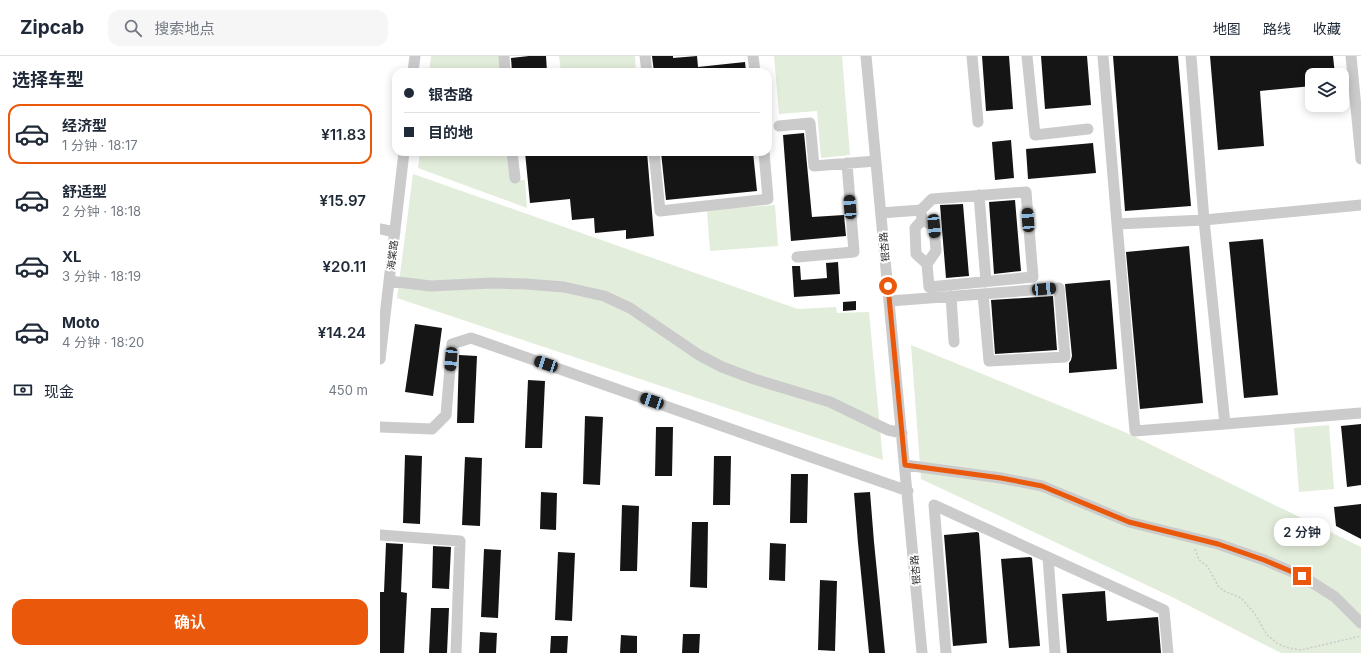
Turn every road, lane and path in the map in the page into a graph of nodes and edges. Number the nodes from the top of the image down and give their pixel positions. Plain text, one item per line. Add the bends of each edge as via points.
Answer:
1 (415, 56) edge
2 (504, 56) edge
3 (645, 56) edge
4 (753, 56) edge
5 (866, 56) edge
6 (972, 56) edge
7 (1027, 56) edge
8 (1103, 56) edge
9 (1191, 56) edge
10 (1351, 56) edge
11 (414, 68) edge
12 (505, 68) edge
13 (646, 68) edge
14 (754, 68) edge
15 (978, 122) dead end
16 (779, 126) dead end
17 (1088, 129) dead end
18 (404, 156) edge
19 (512, 156) edge
20 (654, 156) edge
21 (764, 156) edge
22 (1361, 159) edge
23 (876, 160) junction
24 (847, 163) junction
25 (515, 178) dead end
26 (979, 195) junction
27 (1361, 205) edge
28 (881, 212) junction
29 (922, 215) junction
30 (1204, 220) junction
31 (1117, 224) junction
32 (380, 228) edge
33 (395, 232) junction
34 (798, 257) dead end
35 (927, 264) junction
36 (389, 281) junction
37 (986, 282) junction
38 (983, 294) junction
39 (951, 296) junction
40 (890, 301) junction
41 (954, 342) dead end
42 (380, 359) edge
43 (1361, 413) edge
44 (1225, 424) junction
45 (380, 427) edge
46 (902, 433) junction
47 (905, 465) junction
48 (908, 491) junction
49 (380, 535) edge
50 (1192, 537) junction
51 (1048, 557) junction
52 (1361, 623) edge
53 (1361, 636) edge
54 (456, 653) edge
55 (922, 653) edge
56 (946, 653) edge
57 (1054, 653) edge
58 (1168, 653) edge

1 - 11 street
2 - 12 street
3 - 13 street
4 - 14 street
5 - 23 street, 银杏路
6 - 15 street
7 - 17 street via 1034,135
8 - 31 street
9 - 30 street
10 - 22 street
16 - 24 street via 810,123 814,166
18 - 33 street, 海棠路
19 - 25 street
20 - 21 street via 660,211 768,199
23 - 24 street
23 - 28 street, 银杏路
24 - 34 street via 854,252
26 - 29 street via 932,199
26 - 37 street
26 - 37 street via 1026,192 1033,277
27 - 30 street
28 - 29 street
28 - 40 street, 银杏路
29 - 35 street via 914,228 916,254
29 - 35 street via 934,226 936,251
30 - 31 street
30 - 44 street
31 - 44 street via 1135,431
32 - 33 street
33 - 36 street, 海棠路
35 - 37 street via 928,287
36 - 42 street, 海棠路
36 - 46 street via 431,286 534,284 564,287 604,296 630,308 722,367 830,402 888,430
38 - 38 street via 1059,288 1065,357 988,361
38 - 39 street
39 - 40 street
39 - 41 street
40 - 46 street, 银杏路
43 - 44 street
45 - 48 street via 432,429 446,415 452,344 471,338
46 - 47 street, 银杏路
47 - 48 street, 银杏路
47 - 50 street via 1042,486 1129,522
48 - 55 street, 银杏路
49 - 54 street via 460,541
50 - 52 street via 1264,560 1302,576 1335,598
50 - 53 path via 1199,560 1210,571 1218,586 1244,601 1267,635 1278,644 1301,650
51 - 56 street via 934,505
51 - 57 street
51 - 58 street via 1164,610

